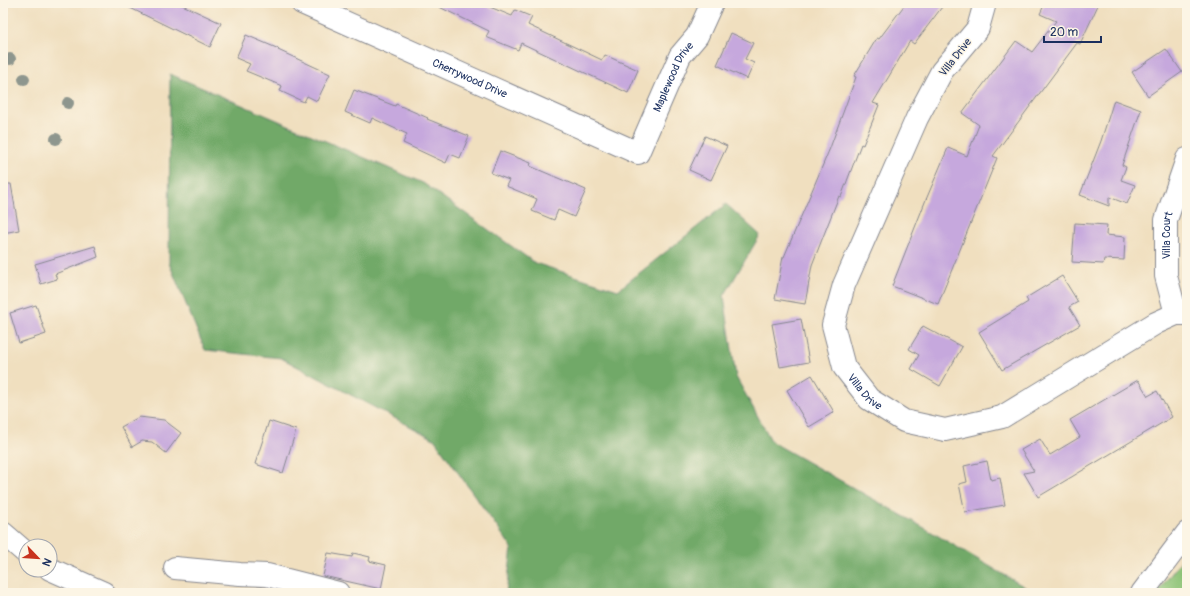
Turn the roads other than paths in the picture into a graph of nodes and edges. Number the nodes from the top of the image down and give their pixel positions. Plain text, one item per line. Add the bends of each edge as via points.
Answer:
1 (302, 3) edge
2 (712, 3) edge
3 (985, 3) edge
4 (330, 9) edge
5 (638, 153) joint
6 (1187, 159) edge
7 (1181, 314) edge
8 (3, 533) edge
9 (1187, 533) edge
10 (18, 546) edge
11 (175, 568) dead end
12 (58, 573) edge
13 (104, 593) edge
14 (338, 593) edge
15 (1142, 593) edge

1 - 4 street, Cherrywood Drive
2 - 5 street, Maplewood Drive via 697,36 680,56
3 - 7 street, Villa Drive via 978,28 942,71 917,118 844,285 833,325 844,367 869,399 904,421 945,430 1002,417 1156,323
4 - 5 street, Cherrywood Drive
6 - 7 street, Villa Court via 1166,220 1166,276
8 - 10 street
9 - 15 street
11 - 14 street via 267,575
12 - 13 street

